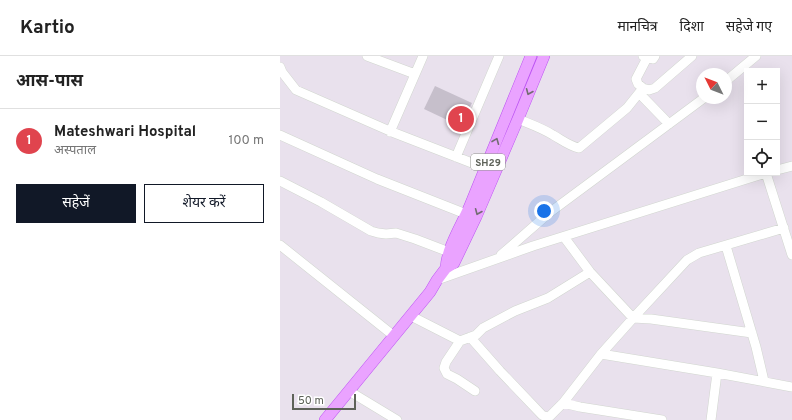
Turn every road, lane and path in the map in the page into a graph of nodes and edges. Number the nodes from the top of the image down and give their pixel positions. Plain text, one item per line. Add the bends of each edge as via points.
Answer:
1 (367, 56) edge
2 (423, 56) edge
3 (499, 56) edge
4 (531, 56) edge
5 (544, 56) edge
6 (692, 56) edge
7 (756, 56) edge
8 (648, 57) edge
9 (280, 67) edge
10 (415, 74) junction
11 (732, 76) edge
12 (641, 91) junction
13 (696, 104) edge
14 (518, 119) junction
15 (669, 124) junction
16 (390, 132) junction
17 (280, 135) edge
18 (456, 157) junction
19 (792, 166) edge
20 (780, 169) edge
21 (490, 170) junction
22 (757, 176) edge
23 (767, 176) edge
24 (280, 181) edge
25 (466, 214) junction
26 (784, 228) junction
27 (564, 237) junction
28 (280, 245) edge
29 (726, 246) junction
30 (449, 252) junction
31 (792, 255) edge
32 (497, 259) junction
33 (446, 268) junction
34 (590, 272) junction
35 (437, 280) junction
36 (411, 316) junction
37 (633, 318) junction
38 (752, 333) junction
39 (394, 336) junction
40 (470, 337) junction
41 (460, 341) junction
42 (601, 354) junction
43 (717, 373) junction
44 (764, 381) junction
45 (792, 387) edge
46 (349, 391) junction
47 (475, 391) dead end
48 (564, 403) junction
49 (325, 420) edge
50 (397, 420) edge
51 (662, 420) edge
52 (711, 420) edge

1 - 10 street
2 - 10 street
3 - 18 street
21 -> 4 main road, SH29
5 -> 14 main road
6 - 12 street via 655,88
7 - 11 street
8 - 12 street via 636,79
9 - 16 street via 296,90
10 - 16 street
12 - 14 street via 626,108 579,148
12 - 15 street
13 - 15 street
14 - 21 main road
15 - 32 street via 549,213
16 - 18 street
17 - 25 street via 377,179
18 - 21 street
19 - 20 street
21 - 25 main road, SH29
21 -> 33 main road via 476,217 454,263
22 - 27 street
23 - 26 street
24 - 30 street via 378,234 396,233
25 - 30 main road, SH29
26 - 29 street
26 - 31 street
27 - 32 street
27 - 34 street
28 - 39 street
29 - 37 street via 699,253 687,260
29 - 38 street
30 - 33 main road, SH29
32 - 35 street
33 - 35 main road, SH29
34 - 37 street
34 - 40 street via 548,298 515,311
35 - 36 main road, SH29
36 - 39 main road, SH29
36 - 41 street
37 - 38 street
37 - 42 street
38 - 44 street
39 - 46 main road, SH29
40 - 41 street
40 - 48 street via 542,415 550,416
41 - 47 street via 444,368 447,374
42 - 43 street
42 - 48 street
43 - 44 street
43 - 52 street
44 - 45 street
46 - 49 main road, SH29
46 - 50 street
48 - 51 street

